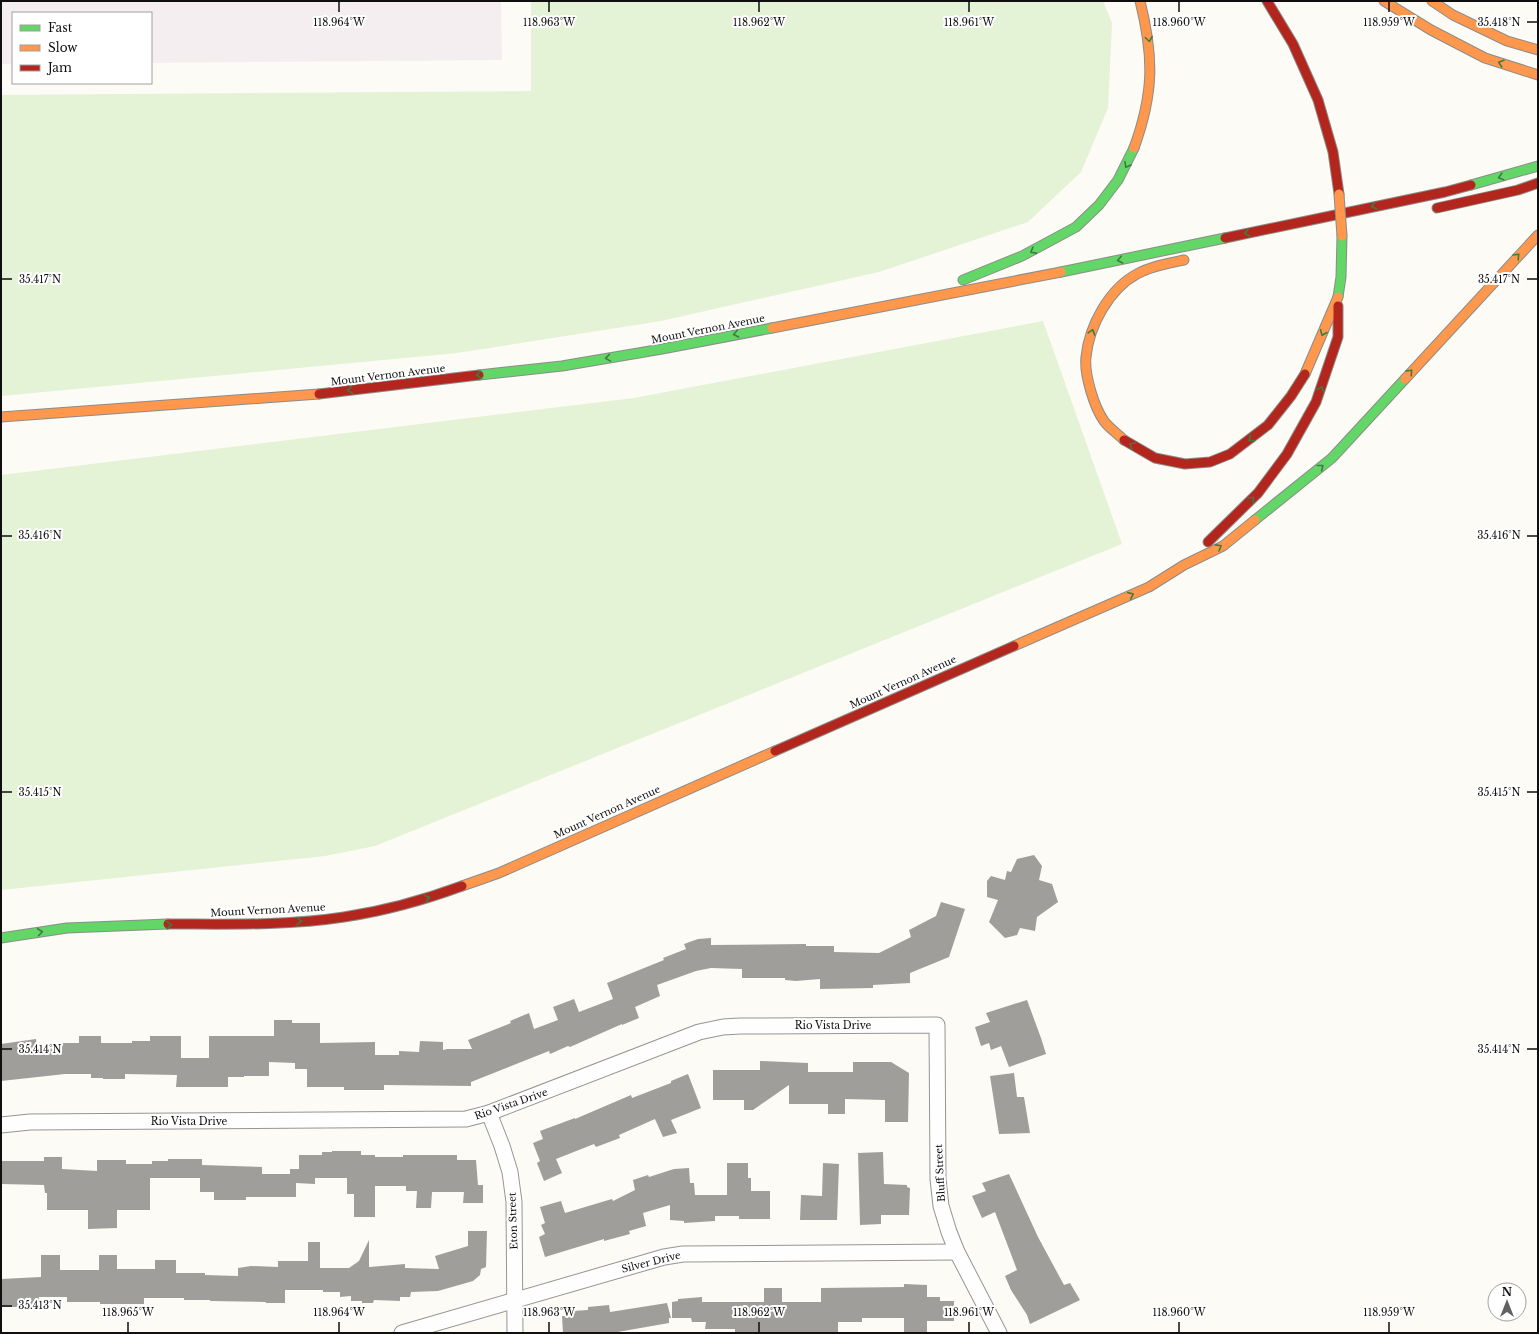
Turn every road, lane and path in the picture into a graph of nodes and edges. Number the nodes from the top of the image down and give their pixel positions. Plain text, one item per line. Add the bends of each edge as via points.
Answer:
1 (1140, 1) edge
2 (1267, 1) edge
3 (1384, 1) edge
4 (1432, 1) edge
5 (1538, 50) edge
6 (1538, 75) edge
7 (1538, 166) edge
8 (1538, 183) edge
9 (1425, 211) dead end
10 (1347, 227) dead end
11 (1332, 230) dead end
12 (1538, 235) edge
13 (1191, 259) dead end
14 (1338, 296) junction
15 (774, 327) junction
16 (1, 417) edge
17 (1184, 565) junction
18 (1, 938) edge
19 (937, 1025) joint
20 (490, 1113) junction
21 (1, 1125) edge
22 (957, 1252) junction
23 (515, 1300) junction
24 (402, 1333) edge
25 (515, 1333) edge
26 (999, 1333) edge

1 -> 15 main road via 1146,17 1150,42 1151,72 1149,101 1142,130 1117,183 1075,228 1031,253 946,286
2 - 14 main road, bridge via 1293,44 1318,100 1333,152 1342,236
6 -> 3 main road via 1485,58 1431,30
4 - 5 main road via 1453,15 1507,41
7 -> 15 main road via 1437,193 1085,267
8 - 9 main road
10 - 11 main road
17 -> 12 main road via 1223,546 1332,458
14 -> 13 main road via 1308,368 1291,396 1268,425 1230,454 1210,462 1185,464 1155,458 1123,440 1104,421 1090,390 1086,358 1092,330 1103,308 1117,290 1137,274 1168,263
17 -> 14 main road via 1258,493 1287,454 1316,402 1338,336
15 -> 16 main road, Mount Vernon Avenue via 562,366 326,393
18 -> 17 main road, Mount Vernon Avenue via 67,928 322,920 378,911 457,889 1149,587
19 - 20 street, Rio Vista Drive via 723,1027 699,1032
19 - 22 street, Bluff Street via 938,1179 941,1206
20 - 21 street, Rio Vista Drive via 466,1119 30,1122
20 - 23 street, Eton Street via 510,1172 514,1202
22 - 23 street, Silver Drive via 683,1254 664,1257
22 - 26 street, Bluff Street
23 - 24 street, Silver Drive
23 - 25 street, Eton Street

